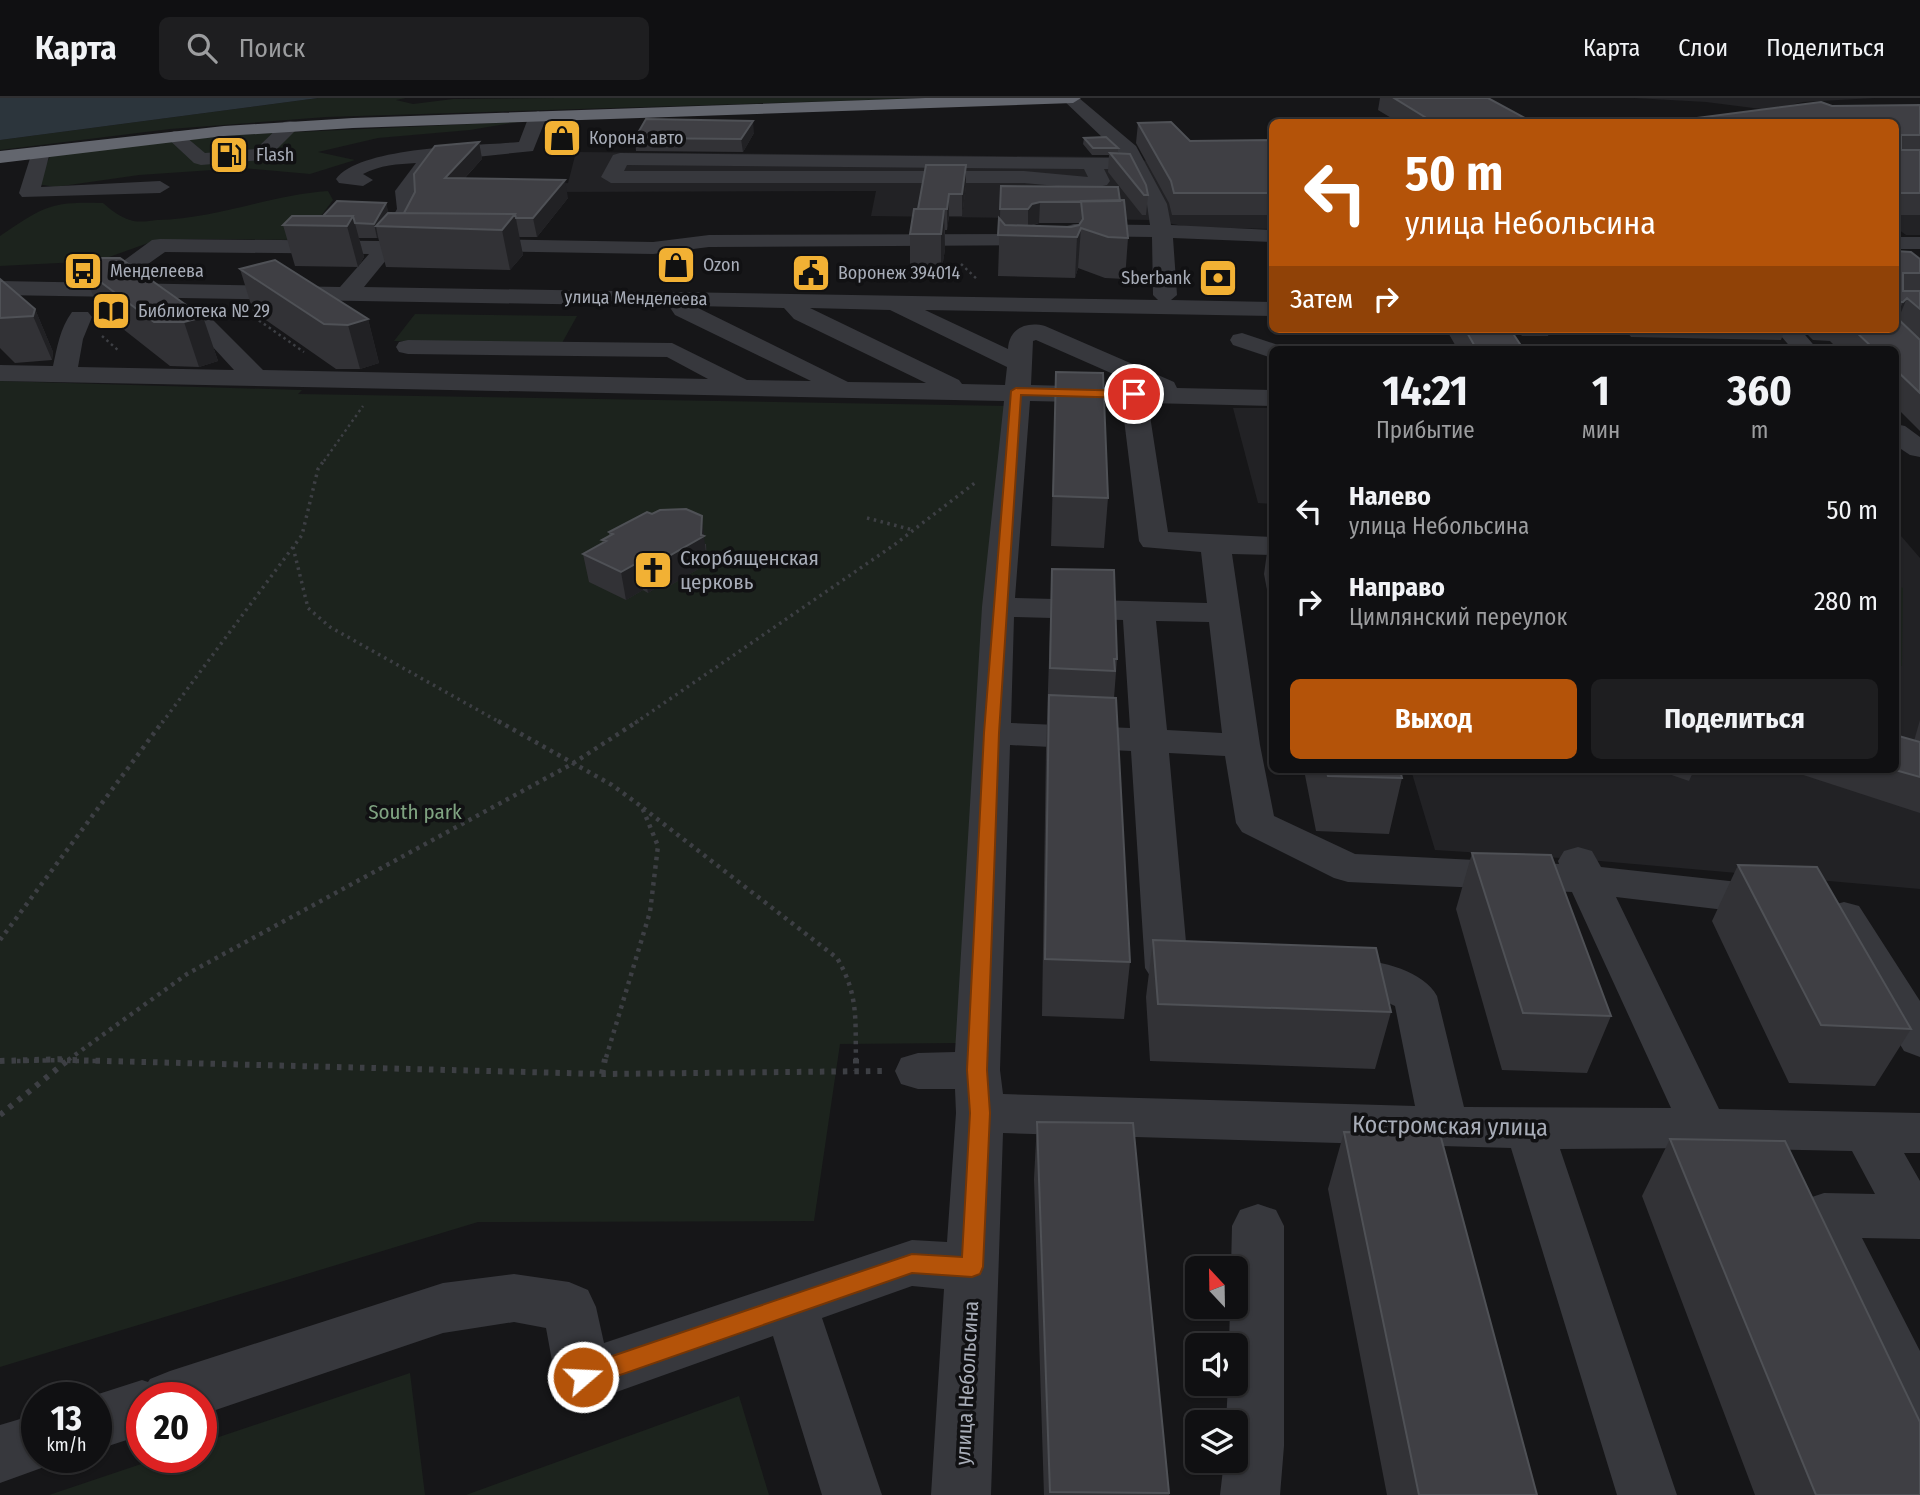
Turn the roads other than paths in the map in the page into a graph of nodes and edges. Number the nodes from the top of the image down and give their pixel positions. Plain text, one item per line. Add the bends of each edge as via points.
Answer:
1 (1071, 98) edge
2 (538, 116) junction
3 (290, 126) junction
4 (174, 136) junction
5 (41, 152) junction
6 (431, 156) junction
7 (0, 157) edge
8 (660, 159) junction
9 (1136, 164) junction
10 (1030, 170) junction
11 (650, 177) junction
12 (363, 180) dead end
13 (160, 187) dead end
14 (1130, 204) edge
15 (1157, 204) junction
16 (380, 208) edge
17 (407, 209) junction
18 (856, 225) dead end
19 (1162, 231) junction
20 (1269, 236) edge
21 (890, 239) junction
22 (968, 239) junction
23 (1899, 243) edge
24 (1920, 243) edge
25 (417, 244) edge
26 (445, 244) edge
27 (388, 246) junction
28 (813, 246) junction
29 (653, 248) junction
30 (699, 252) dead end
31 (928, 254) edge
32 (1063, 254) edge
33 (0, 276) edge
34 (115, 278) junction
35 (637, 278) junction
36 (0, 288) edge
37 (351, 288) junction
38 (1165, 295) junction
39 (1269, 296) edge
40 (678, 299) junction
41 (798, 301) junction
42 (900, 303) junction
43 (1269, 309) edge
44 (80, 317) road end
45 (202, 321) dead end
46 (1791, 333) edge
47 (1242, 340) dead end
48 (1803, 346) edge
49 (408, 347) dead end
50 (1269, 350) edge
51 (0, 373) edge
52 (64, 374) junction
53 (1018, 378) junction
54 (257, 379) junction
55 (744, 387) junction
56 (846, 389) junction
57 (961, 391) junction
58 (1134, 394) junction
59 (1183, 396) junction
60 (1269, 398) edge
61 (1899, 413) edge
62 (1920, 415) edge
63 (1899, 435) edge
64 (1920, 449) edge
65 (1215, 544) junction
66 (1269, 546) edge
67 (998, 607) junction
68 (1139, 611) junction
69 (1224, 614) junction
70 (991, 733) junction
71 (1149, 741) junction
72 (1242, 745) junction
73 (1581, 869) junction
74 (1235, 971) edge
75 (1290, 973) edge
76 (1906, 995) edge
77 (1920, 1039) edge
78 (918, 1071) road end
79 (979, 1092) junction
80 (1444, 1126) junction
81 (1704, 1128) junction
82 (1529, 1129) junction
83 (1866, 1132) junction
84 (1920, 1133) edge
85 (1917, 1217) edge
86 (1258, 1226) dead end
87 (972, 1267) junction
88 (791, 1306) junction
89 (217, 1383) edge
90 (1920, 1410) edge
91 (21, 1447) edge
92 (0, 1454) edge
93 (852, 1495) edge
94 (961, 1495) edge
95 (1250, 1495) edge
96 (1647, 1495) edge

1 - 2 highway
1 - 9 street via 1129,150
2 - 3 highway
2 - 6 street via 526,147
3 - 4 highway
3 - 4 street via 261,154 201,159
4 - 5 highway
5 - 7 highway
5 - 13 street via 29,193
6 - 12 street via 376,162 346,180
6 - 17 street via 405,191
8 - 10 street
8 - 11 street
8 - 11 street via 620,159 611,177
9 - 10 street via 1091,163 1100,181 1076,183
9 - 15 street
10 - 11 street
14 - 15 street
15 - 19 street
16 - 17 street
17 - 27 street
18 - 21 street via 889,225
19 - 20 street
19 - 22 street via 1048,231
19 - 38 street
21 - 22 street
21 - 28 street
22 - 32 street via 1067,240
23 - 24 street
25 - 27 street
26 - 29 street
27 - 34 street via 160,245
27 - 37 street
28 - 29 street via 709,241
28 - 30 street
28 - 31 street
29 - 35 street
33 - 34 street, улица Менделеева
34 - 37 street, улица Менделеева
35 - 37 street, улица Менделеева
35 - 38 street, улица Менделеева
36 - 37 street, улица Менделеева
37 - 40 street, улица Менделеева
38 - 39 street, улица Менделеева
40 - 41 street, улица Менделеева
40 - 56 street via 682,310
41 - 42 street, улица Менделеева
41 - 57 street via 796,308 802,314
42 - 43 street, улица Менделеева
42 - 53 street via 901,309
44 - 52 street
45 - 54 street
46 - 48 street
47 - 50 street
49 - 55 street via 672,350
51 - 52 street
52 - 54 street
53 - 57 street
53 - 58 street
53 - 59 street, улица Небольсина via 1021,337 1036,331
53 - 67 street, улица Небольсина
54 - 55 street
55 - 56 street
56 - 57 street
58 - 59 street
58 - 65 street via 1154,541
59 - 60 street
61 - 62 street
63 - 64 street
65 - 66 street
65 - 69 street
67 - 68 street
67 - 70 street, улица Небольсина
68 - 69 street
68 - 71 street
69 - 72 street
70 - 71 street
70 - 79 street, улица Небольсина
71 - 72 street
71 - 74 street via 1167,968
72 - 73 street via 1256,823 1348,868
73 - 76 street via 1839,909
73 - 81 street
75 - 80 street via 1371,976 1415,996
76 - 77 street
78 - 79 street, Костромская улица
79 - 80 street, Костромская улица
79 - 87 street, улица Небольсина
80 - 82 street, Костромская улица
81 - 82 street, Костромская улица
81 - 83 street, Костромская улица
82 - 96 street
83 - 84 street, Костромская улица
83 - 85 street
85 - 90 street via 1824,1214
86 - 95 street via 1255,1446
87 - 88 street via 912,1264
87 - 94 street, улица Небольсина
88 - 89 street via 583,1377 569,1307 514,1298 455,1306
88 - 93 street
91 - 92 street

